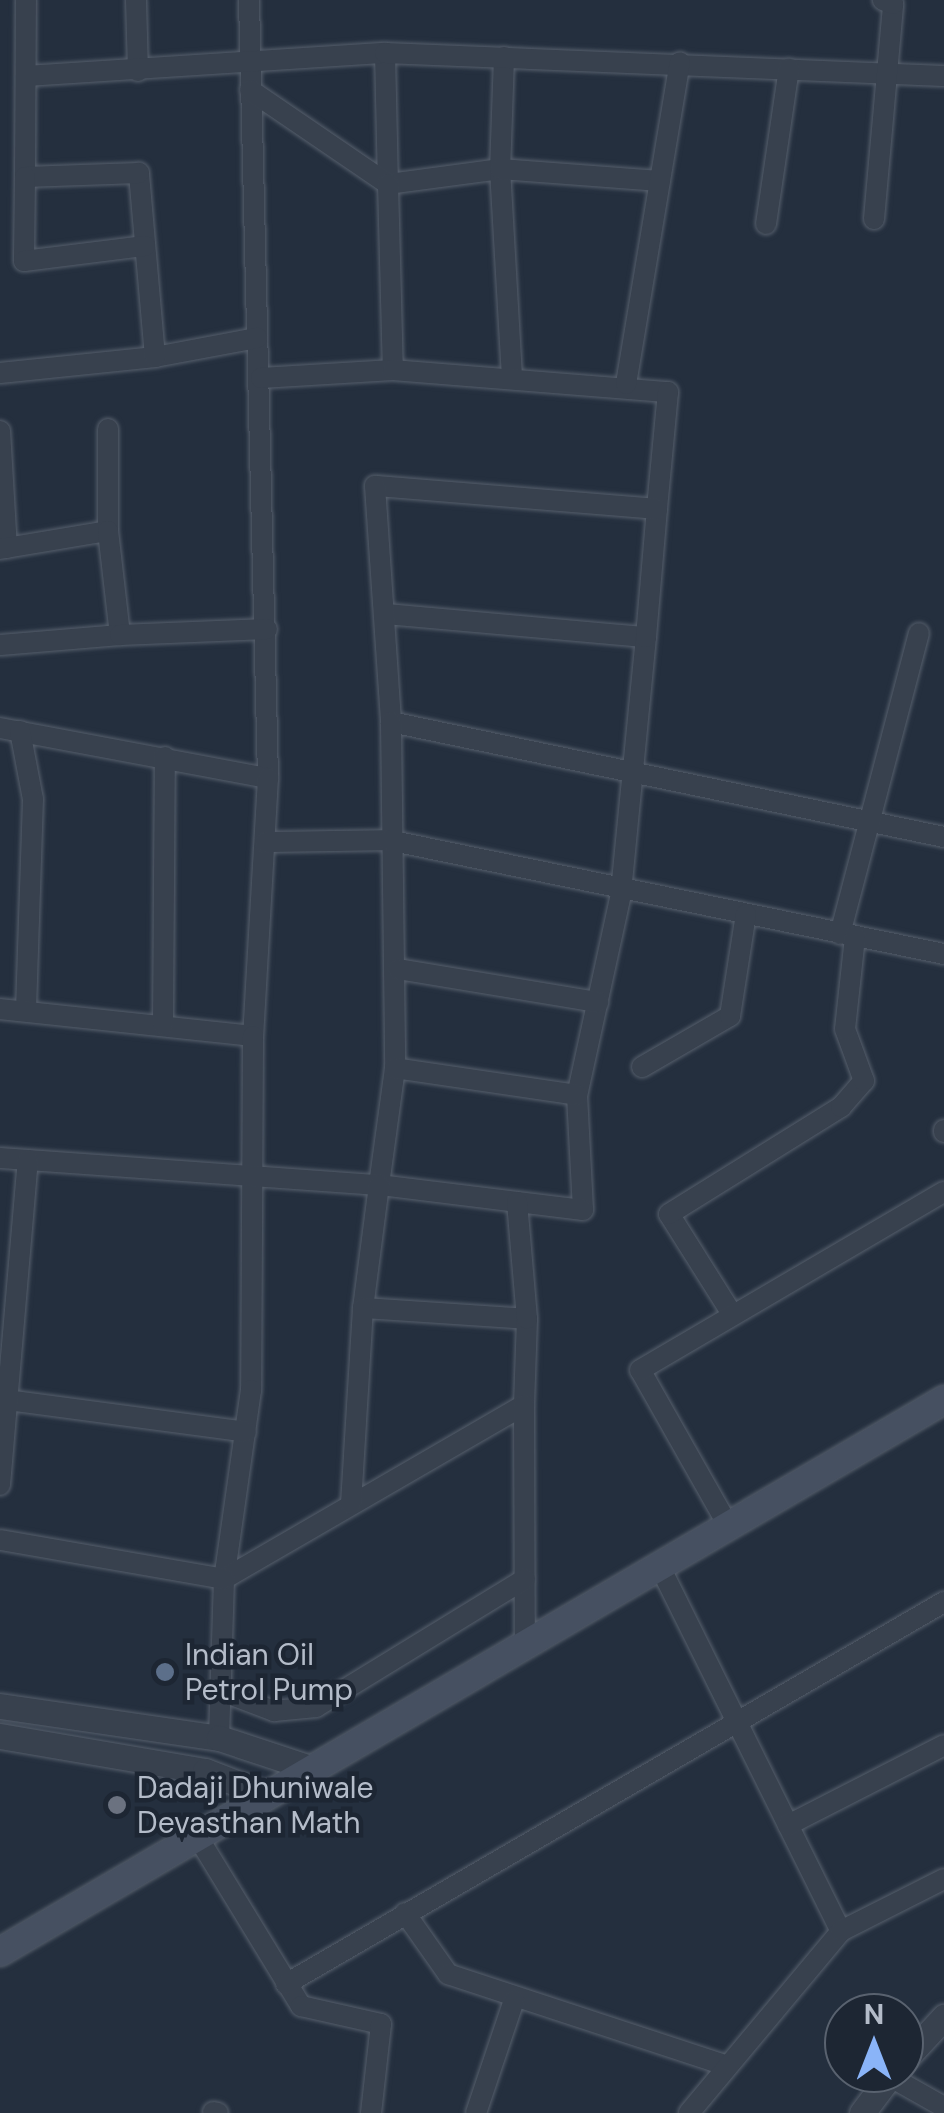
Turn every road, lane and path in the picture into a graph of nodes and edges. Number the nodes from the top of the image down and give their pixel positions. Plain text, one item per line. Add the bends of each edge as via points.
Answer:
1 (26, 0) edge
2 (136, 0) edge
3 (249, 0) edge
4 (890, 1) edge
5 (384, 53) junction
6 (504, 58) junction
7 (680, 64) junction
8 (250, 67) junction
9 (789, 69) junction
10 (138, 72) junction
11 (882, 74) junction
12 (26, 76) junction
13 (944, 76) edge
14 (250, 90) junction
15 (500, 169) junction
16 (25, 177) junction
17 (660, 182) junction
18 (388, 184) junction
19 (874, 219) dead end
20 (766, 224) dead end
21 (145, 246) junction
22 (257, 338) junction
23 (155, 357) junction
24 (393, 370) junction
25 (0, 373) edge
26 (512, 377) junction
27 (261, 378) junction
28 (626, 384) junction
29 (108, 429) dead end
30 (0, 431) edge
31 (658, 509) junction
32 (108, 531) junction
33 (4, 548) edge
34 (386, 614) junction
35 (267, 629) junction
36 (919, 633) dead end
37 (120, 635) junction
38 (646, 637) junction
39 (0, 645) edge
40 (391, 722) junction
41 (10, 729) edge
42 (164, 757) junction
43 (636, 770) junction
44 (268, 778) junction
45 (863, 821) junction
46 (944, 837) edge
47 (388, 840) junction
48 (265, 842) junction
49 (621, 894) junction
50 (746, 914) junction
51 (848, 936) junction
52 (944, 954) edge
53 (398, 969) junction
54 (598, 1002) junction
55 (0, 1009) edge
56 (26, 1011) junction
57 (163, 1025) junction
58 (253, 1036) junction
59 (642, 1067) dead end
60 (395, 1068) junction
61 (577, 1095) junction
62 (0, 1158) edge
63 (28, 1160) junction
64 (258, 1176) junction
65 (379, 1185) junction
66 (944, 1191) edge
67 (518, 1202) junction
68 (363, 1308) junction
69 (732, 1314) junction
70 (527, 1319) junction
71 (7, 1400) junction
72 (944, 1400) edge
73 (524, 1405) junction
74 (246, 1432) junction
75 (0, 1485) edge
76 (351, 1504) junction
77 (728, 1527) junction
78 (0, 1540) edge
79 (660, 1567) junction
80 (525, 1579) junction
81 (224, 1580) junction
82 (944, 1602) edge
83 (525, 1644) junction
84 (221, 1692) junction
85 (0, 1706) edge
86 (737, 1722) junction
87 (0, 1736) edge
88 (219, 1738) junction
89 (944, 1745) edge
90 (306, 1767) junction
91 (265, 1794) junction
92 (788, 1824) junction
93 (199, 1838) junction
94 (944, 1879) edge
95 (405, 1914) junction
96 (842, 1931) junction
97 (0, 1952) edge
98 (286, 1984) junction
99 (514, 2000) junction
100 (944, 2017) edge
101 (924, 2039) edge
102 (721, 2064) junction
103 (924, 2092) edge
104 (877, 2093) edge
105 (944, 2108) edge
106 (371, 2113) edge
107 (476, 2113) edge
108 (689, 2113) edge
109 (862, 2113) edge

1 - 12 street
2 - 10 street
3 - 8 street
4 - 11 street
5 - 6 street
5 - 8 street
5 - 18 street
6 - 7 street
6 - 15 street
7 - 9 street
7 - 17 street
8 - 10 street
8 - 14 street
9 - 11 street
9 - 20 street
10 - 12 street
11 - 13 street
11 - 19 street
12 - 16 street
14 - 18 street
14 - 22 street
15 - 17 street
15 - 18 street
15 - 26 street
16 - 21 street via 139,172
16 - 21 street via 24,261
17 - 28 street
18 - 24 street
21 - 23 street
22 - 23 street
22 - 27 street
23 - 25 street
24 - 26 street
24 - 27 street
26 - 28 street
27 - 35 street
28 - 31 street via 673,400
29 - 32 street
30 - 33 street
31 - 34 street via 375,486
31 - 38 street
32 - 33 street
32 - 37 street
34 - 38 street
34 - 40 street
35 - 37 street
35 - 44 street
36 - 45 street
37 - 39 street
38 - 43 street
40 - 43 street
40 - 47 street
41 - 42 street
41 - 56 street via 34,799
42 - 44 street
42 - 57 street
43 - 45 street
43 - 49 street
44 - 48 street
45 - 46 street
45 - 51 street
47 - 48 street
47 - 49 street
47 - 53 street
48 - 58 street
49 - 50 street
49 - 54 street
50 - 51 street
50 - 59 street via 730,1016
51 - 52 street
51 - 69 street via 845,1030 864,1081 842,1107 669,1214
53 - 54 street
53 - 60 street
54 - 61 street
55 - 56 street
56 - 57 street
57 - 58 street
58 - 64 street
60 - 61 street
60 - 65 street
61 - 67 street via 583,1210
62 - 63 street
63 - 64 street
63 - 71 street
64 - 65 street
64 - 74 street
65 - 67 street
65 - 68 street
66 - 69 street
67 - 70 street
68 - 70 street
68 - 76 street
69 - 77 street via 640,1370
70 - 73 street
71 - 74 street
71 - 75 street
72 - 77 main road
73 - 76 street
73 - 80 street
74 - 81 street
76 - 81 street
77 - 79 main road
78 - 81 street
79 - 83 main road
79 - 86 street
80 - 83 street
80 - 84 street via 316,1707 274,1711
81 - 84 street
82 - 86 street
83 - 90 main road
84 - 88 street
85 - 88 street
86 - 92 street
86 - 95 street
87 - 91 street via 204,1771
88 - 90 street
89 - 92 street
90 - 91 main road
91 - 93 main road
92 - 96 street
93 - 97 main road
93 - 98 street
94 - 96 street
95 - 98 street
95 - 99 street via 448,1974
96 - 102 street
98 - 106 street via 301,2006 381,2024
99 - 102 street
99 - 107 street
100 - 101 street
102 - 108 street
103 - 105 street
104 - 109 street

